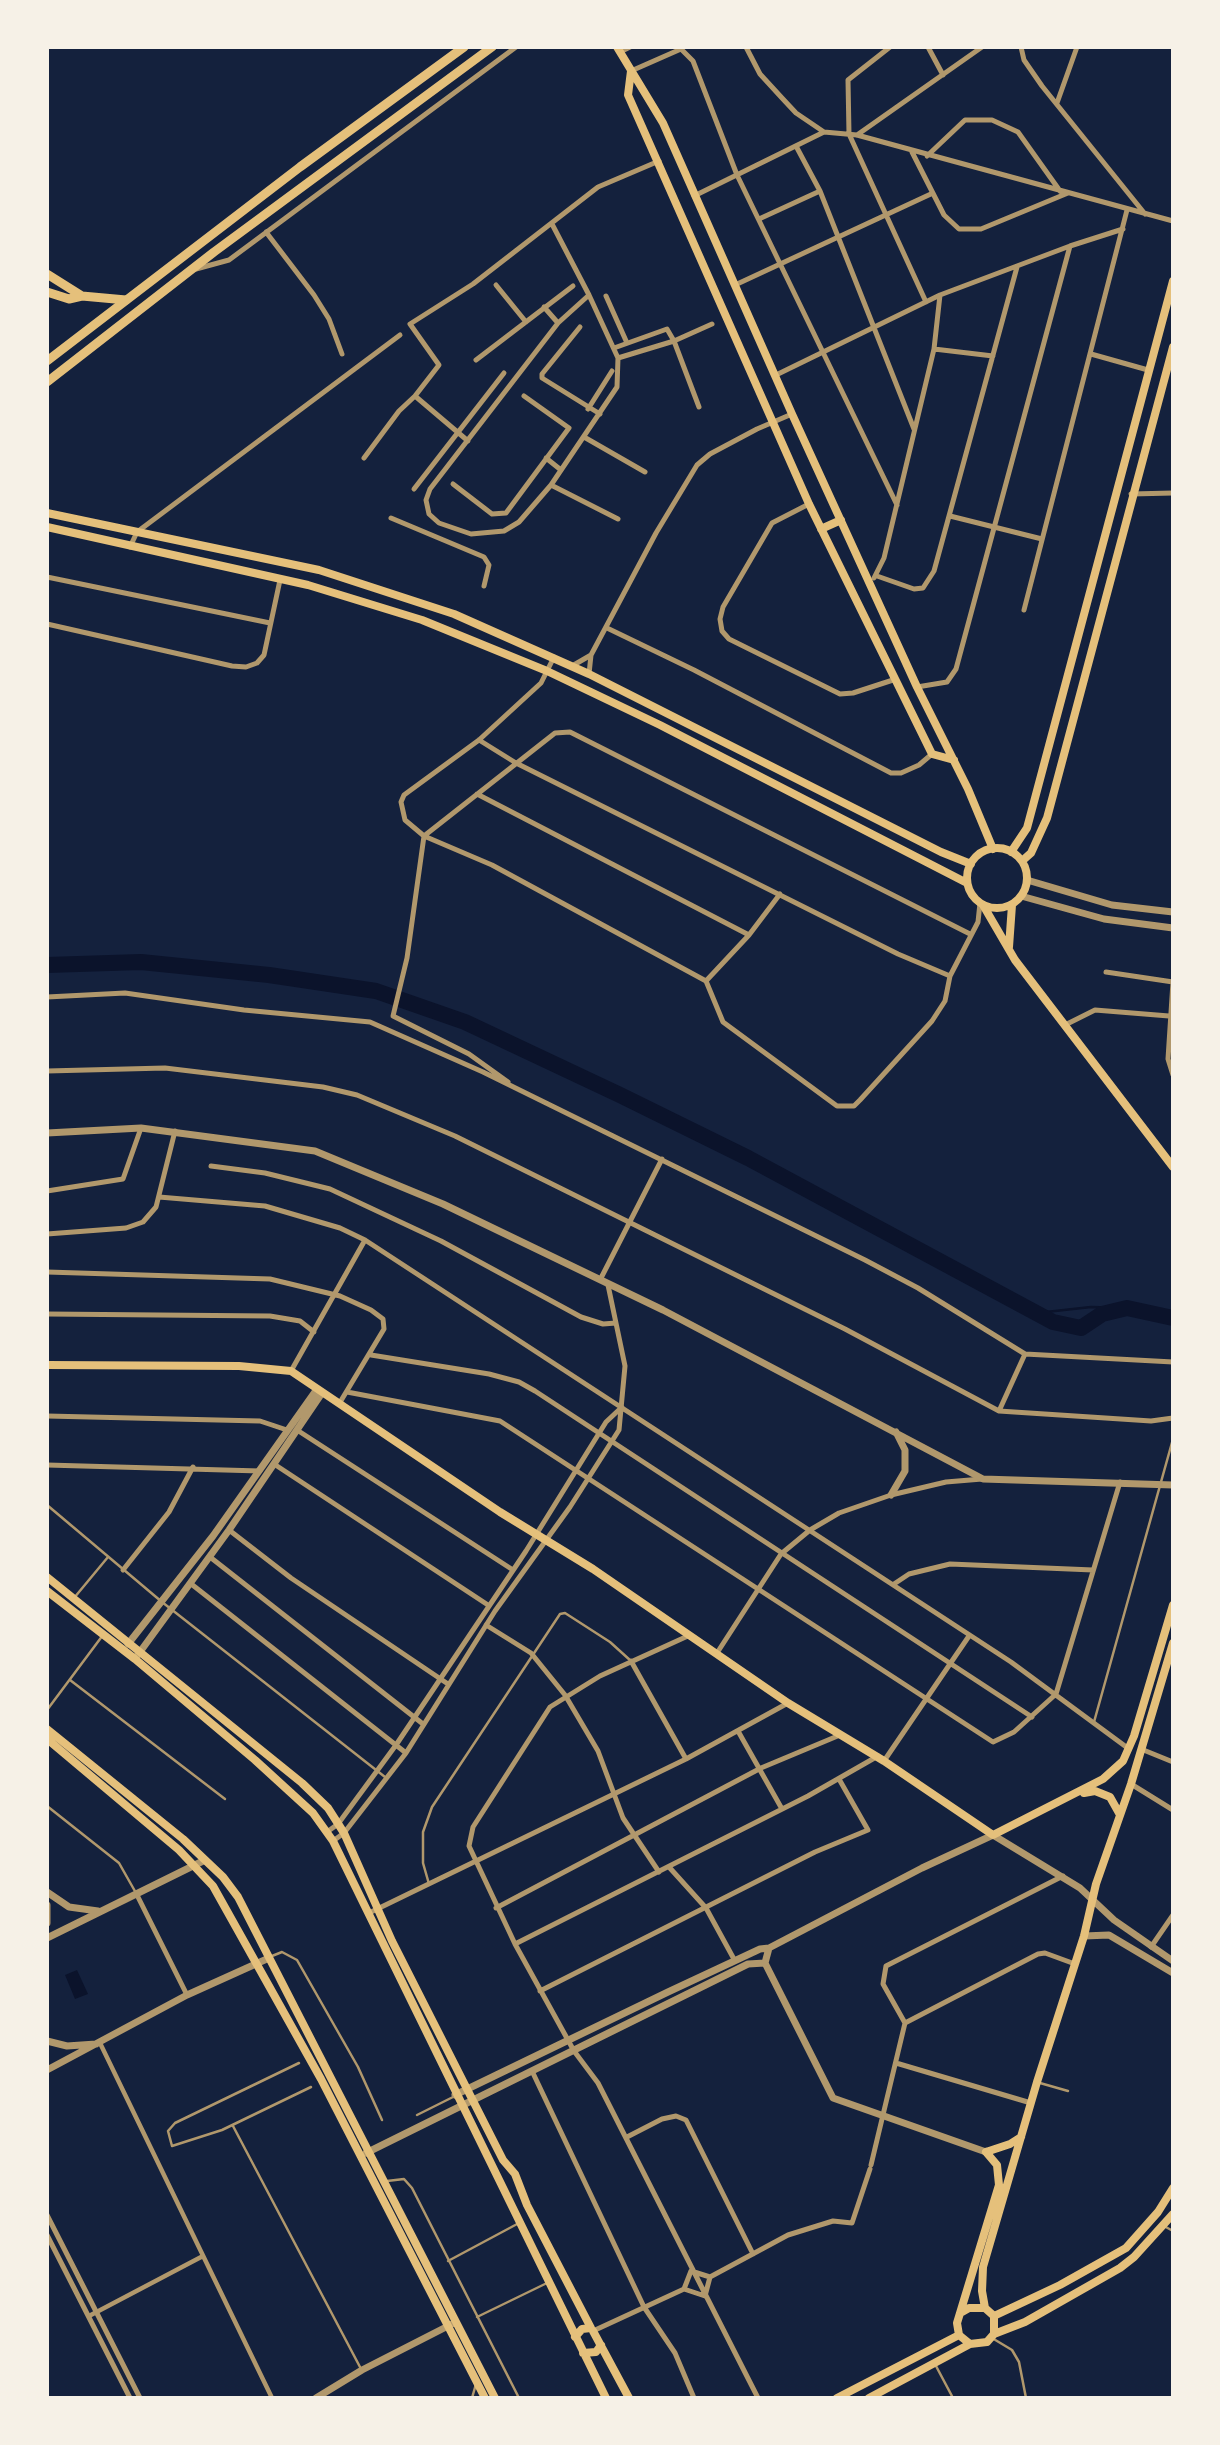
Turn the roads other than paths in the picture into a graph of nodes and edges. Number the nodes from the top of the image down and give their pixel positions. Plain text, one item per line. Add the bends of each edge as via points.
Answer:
1 (464, 47) edge
2 (492, 47) edge
3 (516, 47) edge
4 (630, 47) edge
5 (746, 47) edge
6 (890, 47) edge
7 (928, 47) edge
8 (982, 47) edge
9 (1077, 47) edge
10 (1019, 49) edge
11 (618, 50) edge
12 (631, 71) junction
13 (943, 75) junction
14 (1057, 103) junction
15 (824, 132) junction
16 (849, 134) junction
17 (857, 135) junction
18 (796, 146) junction
19 (912, 152) junction
20 (927, 156) junction
21 (659, 162) junction
22 (737, 175) junction
23 (820, 191) junction
24 (1060, 191) junction
25 (933, 192) junction
26 (1068, 193) junction
27 (694, 196) junction
28 (1127, 210) junction
29 (1145, 214) junction
30 (886, 215) junction
31 (759, 219) junction
32 (1173, 221) edge
33 (552, 224) junction
34 (1123, 229) junction
35 (266, 232) junction
36 (837, 240) junction
37 (1070, 246) junction
38 (781, 265) junction
39 (1017, 267) junction
40 (193, 269) junction
41 (47, 274) edge
42 (1173, 281) edge
43 (496, 285) dead end
44 (735, 285) junction
45 (573, 286) dead end
46 (47, 292) edge
47 (590, 295) junction
48 (940, 295) junction
49 (82, 296) junction
50 (606, 296) dead end
51 (126, 300) junction
52 (926, 302) junction
53 (544, 307) junction
54 (526, 322) junction
55 (558, 323) junction
56 (712, 324) dead end
57 (580, 327) dead end
58 (872, 328) junction
59 (656, 332) junction
60 (400, 335) dead end
61 (674, 341) junction
62 (627, 343) junction
63 (660, 345) junction
64 (1173, 347) edge
65 (614, 348) junction
66 (934, 349) junction
67 (824, 352) junction
68 (342, 354) dead end
69 (1091, 354) junction
70 (993, 356) junction
71 (618, 358) junction
72 (476, 360) dead end
73 (47, 361) edge
74 (1148, 370) junction
75 (612, 371) dead end
76 (504, 373) dead end
77 (776, 374) junction
78 (47, 382) edge
79 (415, 396) junction
80 (524, 396) dead end
81 (699, 407) dead end
82 (587, 409) junction
83 (600, 414) junction
84 (792, 414) junction
85 (1136, 419) junction
86 (774, 420) junction
87 (1152, 424) junction
88 (914, 429) junction
89 (458, 432) junction
90 (584, 437) junction
91 (468, 441) junction
92 (364, 458) dead end
93 (546, 458) junction
94 (561, 470) junction
95 (645, 472) dead end
96 (453, 484) dead end
97 (551, 485) junction
98 (414, 489) dead end
99 (1173, 493) edge
100 (1131, 494) junction
101 (809, 504) junction
102 (897, 505) junction
103 (47, 513) edge
104 (950, 516) junction
105 (391, 518) dead end
106 (618, 519) dead end
107 (841, 520) junction
108 (47, 527) edge
109 (996, 528) junction
110 (821, 529) junction
111 (461, 531) junction
112 (137, 532) junction
113 (1042, 539) junction
114 (456, 545) junction
115 (130, 547) junction
116 (1097, 562) junction
117 (1113, 566) junction
118 (877, 576) junction
119 (47, 577) edge
120 (280, 580) junction
121 (869, 582) junction
122 (484, 586) dead end
123 (1024, 610) dead end
124 (1083, 617) junction
125 (1098, 622) junction
126 (271, 623) junction
127 (47, 624) edge
128 (607, 628) junction
129 (591, 654) junction
130 (554, 657) junction
131 (572, 666) junction
132 (547, 671) junction
133 (589, 674) junction
134 (893, 680) junction
135 (917, 687) junction
136 (479, 740) junction
137 (723, 741) junction
138 (932, 754) junction
139 (717, 755) junction
140 (954, 760) junction
141 (516, 764) junction
142 (477, 794) junction
143 (424, 836) junction
144 (993, 849) junction
145 (1011, 852) junction
146 (1022, 861) junction
147 (971, 864) junction
148 (1027, 880) junction
149 (968, 883) junction
150 (780, 894) junction
151 (1021, 897) junction
152 (981, 904) junction
153 (1012, 905) junction
154 (1173, 912) edge
155 (979, 920) junction
156 (995, 925) junction
157 (1173, 928) edge
158 (970, 934) junction
159 (749, 935) junction
160 (1009, 948) junction
161 (1106, 972) dead end
162 (950, 976) junction
163 (706, 981) junction
164 (47, 997) edge
165 (1169, 1016) junction
166 (1065, 1026) junction
167 (47, 1071) edge
168 (1173, 1075) edge
169 (523, 1092) junction
170 (141, 1128) junction
171 (175, 1131) junction
172 (47, 1133) edge
173 (662, 1160) junction
174 (211, 1166) dead end
175 (1173, 1167) edge
176 (47, 1191) edge
177 (159, 1197) junction
178 (630, 1222) junction
179 (47, 1234) edge
180 (365, 1240) junction
181 (47, 1272) edge
182 (600, 1280) junction
183 (608, 1284) junction
184 (332, 1296) junction
185 (47, 1314) edge
186 (616, 1323) junction
187 (314, 1332) junction
188 (1024, 1354) junction
189 (371, 1355) junction
190 (1173, 1362) edge
191 (47, 1365) edge
192 (291, 1371) junction
193 (319, 1391) junction
194 (346, 1392) junction
195 (340, 1404) junction
196 (622, 1407) junction
197 (999, 1411) junction
198 (47, 1416) edge
199 (1173, 1418) edge
200 (287, 1430) junction
201 (298, 1430) junction
202 (896, 1431) junction
203 (598, 1433) junction
204 (1173, 1439) edge
205 (612, 1443) junction
206 (274, 1460) junction
207 (47, 1465) edge
208 (193, 1467) junction
209 (578, 1470) junction
210 (260, 1471) junction
211 (589, 1478) junction
212 (983, 1479) junction
213 (1120, 1482) junction
214 (1160, 1484) junction
215 (1173, 1485) edge
216 (891, 1495) junction
217 (243, 1502) junction
218 (47, 1505) edge
219 (229, 1530) junction
220 (810, 1530) junction
221 (537, 1532) junction
222 (548, 1539) junction
223 (781, 1554) junction
224 (210, 1556) junction
225 (108, 1557) junction
226 (124, 1570) junction
227 (513, 1570) junction
228 (1094, 1570) junction
229 (47, 1577) edge
230 (190, 1583) junction
231 (894, 1584) junction
232 (759, 1589) junction
233 (47, 1591) edge
234 (74, 1598) junction
235 (162, 1602) junction
236 (488, 1605) junction
237 (1173, 1605) edge
238 (172, 1609) junction
239 (486, 1625) junction
240 (110, 1628) junction
241 (103, 1635) junction
242 (690, 1635) junction
243 (970, 1636) junction
244 (1173, 1643) edge
245 (128, 1644) junction
246 (531, 1653) junction
247 (718, 1653) junction
248 (137, 1656) junction
249 (1171, 1657) edge
250 (631, 1661) junction
251 (949, 1663) junction
252 (438, 1679) junction
253 (70, 1680) junction
254 (448, 1684) junction
255 (1056, 1694) junction
256 (565, 1695) junction
257 (925, 1699) junction
258 (788, 1703) junction
259 (47, 1710) edge
260 (415, 1717) junction
261 (1032, 1717) junction
262 (1094, 1723) junction
263 (423, 1724) junction
264 (47, 1729) edge
265 (738, 1731) junction
266 (841, 1735) junction
267 (47, 1740) edge
268 (397, 1745) junction
269 (1129, 1749) junction
270 (1140, 1749) junction
271 (406, 1752) junction
272 (881, 1758) junction
273 (686, 1759) junction
274 (1173, 1762) edge
275 (761, 1768) junction
276 (378, 1772) junction
277 (387, 1779) junction
278 (839, 1779) junction
279 (1131, 1784) junction
280 (1077, 1793) junction
281 (613, 1794) junction
282 (225, 1799) dead end
283 (47, 1806) edge
284 (782, 1809) junction
285 (1173, 1810) edge
286 (1119, 1814) junction
287 (338, 1824) junction
288 (327, 1832) junction
289 (344, 1833) junction
290 (634, 1835) junction
291 (993, 1835) junction
292 (333, 1841) junction
293 (205, 1860) junction
294 (475, 1862) junction
295 (194, 1866) junction
296 (669, 1867) junction
297 (659, 1872) junction
298 (1063, 1877) junction
299 (429, 1884) junction
300 (47, 1892) edge
301 (136, 1893) junction
302 (1092, 1898) junction
303 (47, 1905) edge
304 (496, 1908) junction
305 (706, 1908) junction
306 (99, 1911) junction
307 (373, 1911) junction
308 (1173, 1915) edge
309 (47, 1923) edge
310 (1084, 1936) junction
311 (47, 1938) edge
312 (515, 1944) junction
313 (1151, 1947) junction
314 (769, 1948) junction
315 (269, 1958) junction
316 (735, 1961) junction
317 (1173, 1961) edge
318 (765, 1963) junction
319 (257, 1964) junction
320 (1074, 1964) junction
321 (1173, 1973) edge
322 (540, 1991) junction
323 (187, 1995) junction
324 (431, 2018) junction
325 (905, 2022) junction
326 (421, 2023) junction
327 (47, 2041) edge
328 (569, 2042) junction
329 (100, 2043) junction
330 (574, 2051) junction
331 (299, 2063) dead end
332 (896, 2063) junction
333 (47, 2070) edge
334 (532, 2071) junction
335 (1037, 2082) junction
336 (311, 2087) dead end
337 (468, 2089) junction
338 (1068, 2091) dead end
339 (455, 2095) junction
340 (473, 2101) junction
341 (1031, 2104) junction
342 (461, 2107) junction
343 (417, 2115) dead end
344 (883, 2116) junction
345 (382, 2120) dead end
346 (233, 2126) junction
347 (1023, 2135) junction
348 (627, 2137) junction
349 (986, 2152) junction
350 (365, 2154) junction
351 (384, 2182) junction
352 (1173, 2188) edge
353 (1173, 2214) edge
354 (47, 2215) edge
355 (519, 2222) junction
356 (1164, 2226) junction
357 (1173, 2231) edge
358 (47, 2235) edge
359 (753, 2254) junction
360 (204, 2256) junction
361 (448, 2261) junction
362 (691, 2271) junction
363 (710, 2277) junction
364 (548, 2283) junction
365 (684, 2289) junction
366 (705, 2296) junction
367 (644, 2307) junction
368 (985, 2308) junction
369 (96, 2311) junction
370 (962, 2312) junction
371 (89, 2316) junction
372 (993, 2316) junction
373 (477, 2317) junction
374 (452, 2324) junction
375 (592, 2330) junction
376 (959, 2335) junction
377 (993, 2336) junction
378 (575, 2337) junction
379 (970, 2344) junction
380 (601, 2345) junction
381 (583, 2353) junction
382 (934, 2363) junction
383 (362, 2370) junction
384 (477, 2382) junction
385 (130, 2398) edge
386 (140, 2398) edge
387 (272, 2398) edge
388 (316, 2398) edge
389 (472, 2398) edge
390 (485, 2398) edge
391 (495, 2398) edge
392 (519, 2398) edge
393 (606, 2398) edge
394 (629, 2398) edge
395 (694, 2398) edge
396 (758, 2398) edge
397 (836, 2398) edge
398 (869, 2398) edge
399 (953, 2398) edge
400 (1026, 2398) edge

1 - 51 main road
2 - 40 main road
3 - 35 street
4 - 11 street
5 - 15 street via 768,82 796,113
6 - 16 street via 848,80
7 - 13 street
8 - 13 street
9 - 14 street
10 - 14 street
11 - 12 main road
12 - 21 main road via 628,95
12 - 22 street via 681,49 693,61
12 - 27 main road via 663,123
13 - 17 street
14 - 29 street
15 - 16 street
15 - 18 street
16 - 17 street
16 - 30 street
17 - 19 street
18 - 22 street
18 - 23 street
19 - 20 street
19 - 25 street
20 - 24 street
20 - 24 street via 965,120 992,120 1018,132
21 - 33 street via 598,187
21 - 86 main road
22 - 27 street
22 - 31 street
23 - 31 street
23 - 36 street
24 - 26 street
25 - 26 street via 950,223 968,232
25 - 30 street
26 - 28 street
27 - 44 main road
28 - 29 street
28 - 34 street
29 - 32 street
30 - 36 street
30 - 52 street
31 - 38 street
33 - 47 street
33 - 79 street via 473,284 410,324 439,365
34 - 37 street
34 - 69 street
35 - 40 street via 229,260
35 - 68 street via 329,319
36 - 38 street
36 - 58 street
37 - 39 street
37 - 109 street
38 - 44 street
38 - 67 street
39 - 48 street
39 - 70 street
40 - 78 main road
41 - 49 main road
42 - 74 main road
43 - 54 street
44 - 77 main road
45 - 53 street
46 - 49 main road via 69,299
47 - 55 street
47 - 65 street
48 - 52 street
48 - 66 street
49 - 51 main road
50 - 62 street
51 - 73 main road
52 - 58 street
53 - 54 street
53 - 55 street
54 - 72 street
55 - 91 street
56 - 61 street
57 - 82 street via 542,378
58 - 67 street
58 - 88 street
59 - 61 street via 669,329
59 - 62 street
59 - 63 street
60 - 112 street
61 - 63 street
61 - 81 street
62 - 65 street
63 - 71 street
64 - 87 main road
65 - 71 street
66 - 70 street
66 - 88 street
67 - 77 street
67 - 102 street
69 - 74 street
69 - 113 street
70 - 104 street
71 - 83 street via 617,387
74 - 85 main road
75 - 82 street
76 - 89 street
77 - 84 main road
79 - 89 street
79 - 92 street
80 - 93 street via 569,427
82 - 83 street
83 - 90 street
84 - 86 street
84 - 107 main road
85 - 87 street
85 - 116 main road
86 - 101 main road
86 - 128 street via 697,465
87 - 100 main road
88 - 102 street
89 - 91 street
89 - 98 street
90 - 94 street
90 - 95 street
91 - 111 street via 426,500 429,514 439,523
93 - 94 street
93 - 96 street via 506,513 492,514
94 - 97 street
97 - 106 street
97 - 111 street via 524,517 504,531
99 - 100 street
100 - 117 main road
101 - 110 main road
101 - 134 street via 772,523 723,607 722,631 729,639 840,694
102 - 118 street
103 - 112 main road
104 - 109 street
104 - 118 street via 934,571 923,588
105 - 114 street
107 - 110 main road
107 - 121 main road
108 - 115 main road
109 - 113 street
109 - 135 street via 952,679
110 - 134 main road
111 - 114 street
112 - 115 street
112 - 130 main road via 319,570 454,614
113 - 123 street
114 - 122 street via 487,560
115 - 120 main road
116 - 117 street
116 - 124 main road
117 - 125 main road
118 - 121 street
119 - 126 street
120 - 126 street
120 - 132 main road via 422,620
121 - 135 main road
124 - 125 street
124 - 145 main road via 1027,828
125 - 146 main road via 1043,830
126 - 127 street via 264,655 246,667
128 - 129 street
128 - 138 street via 891,773 919,765
129 - 131 street
129 - 133 street
130 - 131 main road
130 - 132 street
131 - 133 main road
132 - 136 street via 541,683
132 - 139 main road
133 - 137 main road
134 - 138 main road
135 - 140 main road
136 - 141 street
136 - 143 street via 404,795 404,820
137 - 139 main road
137 - 147 main road
138 - 140 main road
139 - 149 main road
140 - 144 main road
141 - 142 street
141 - 150 street
141 - 158 street via 555,733 570,732
142 - 143 street
142 - 159 street
143 - 163 street via 509,873
143 - 169 street via 407,958 393,1016 469,1054
144 - 145 main road
144 - 147 main road via 979,854
145 - 146 main road
146 - 148 main road
147 - 149 main road
148 - 151 main road
148 - 154 street via 1112,905
149 - 152 main road
150 - 159 street
150 - 162 street
151 - 153 main road
151 - 157 street via 1104,919
152 - 153 main road
152 - 155 street
152 - 156 main road
153 - 160 main road
155 - 156 street
155 - 158 street
156 - 160 main road
158 - 162 street
159 - 163 street
160 - 166 main road
161 - 165 street via 1173,982
162 - 163 street via 944,1001 932,1021 860,1100 846,1108 837,1106 723,1021
164 - 169 street via 125,993 370,1022
165 - 166 street via 1095,1010
165 - 168 street via 1168,1059
166 - 175 main road
167 - 178 street via 165,1068 339,1090 455,1136
169 - 173 street
170 - 171 street
170 - 172 street
170 - 176 street via 123,1179
171 - 177 street
171 - 182 street via 275,1144 337,1158
173 - 178 street
173 - 188 street via 897,1277
174 - 186 street via 265,1172 326,1188 441,1241 581,1317
177 - 179 street via 151,1215 135,1226
177 - 180 street via 265,1206
178 - 182 street
178 - 197 street
180 - 184 street
180 - 196 street
181 - 184 street via 270,1279
182 - 183 street
183 - 186 street
183 - 202 street
184 - 187 street
184 - 189 street via 361,1305 383,1319 384,1329
185 - 187 street via 270,1316 300,1321
186 - 196 street via 625,1366
187 - 192 street
188 - 190 street
188 - 197 street
189 - 194 street
189 - 203 street via 519,1382
191 - 192 main road via 239,1366
192 - 193 main road
193 - 195 main road
193 - 200 street
193 - 201 street
194 - 195 street
194 - 209 street via 500,1420
195 - 221 main road
196 - 203 street
196 - 205 street via 622,1423
196 - 220 street
197 - 199 street via 1150,1421
198 - 200 street via 260,1421
200 - 206 street
201 - 206 street
201 - 227 street
202 - 212 street
202 - 216 street via 905,1450 905,1471
203 - 205 street
203 - 209 street
204 - 214 lane
205 - 211 street
205 - 223 street
206 - 210 street
206 - 217 street
206 - 236 street
207 - 208 street
208 - 210 street
208 - 226 street via 169,1512
209 - 211 street
209 - 221 street
210 - 217 street
211 - 222 street
211 - 232 street
212 - 213 street
212 - 216 street
213 - 214 street
213 - 228 street
214 - 215 street
214 - 262 lane
216 - 220 street via 839,1513
217 - 219 street
217 - 235 street
218 - 225 lane
219 - 224 street
219 - 252 street
220 - 223 street
220 - 231 street
221 - 222 main road
221 - 227 street
222 - 239 street
222 - 242 main road
223 - 232 street
223 - 251 street
224 - 230 street
224 - 260 street
225 - 226 lane
225 - 234 lane
226 - 235 lane
227 - 236 street
228 - 231 street via 950,1564 909,1574
228 - 255 street
229 - 234 main road
230 - 238 street
230 - 268 street
231 - 243 street
232 - 247 street
232 - 257 street
233 - 241 main road
234 - 240 main road
235 - 238 lane
235 - 245 street
236 - 252 street
237 - 269 main road
238 - 248 street
238 - 276 lane
239 - 246 street
239 - 254 street
240 - 241 lane
240 - 245 main road
241 - 248 main road
241 - 253 lane
242 - 247 main road
242 - 250 street
243 - 251 street
243 - 255 street
244 - 249 main road
245 - 248 main road
246 - 250 lane via 564,1613
246 - 256 street
246 - 299 lane via 432,1807 422,1832 422,1863
247 - 258 main road
248 - 287 main road via 302,1783
248 - 288 main road via 287,1788
249 - 270 main road
250 - 256 street
250 - 273 street
251 - 257 street
251 - 261 street
252 - 254 street
252 - 260 street
253 - 259 lane
253 - 282 lane
254 - 263 street
255 - 261 street
255 - 262 street
256 - 281 street via 598,1751
256 - 294 street via 536,1727 473,1827 469,1846
257 - 261 street via 993,1742
257 - 272 street
258 - 265 street
258 - 266 main road
260 - 263 street
260 - 268 street
262 - 269 street
263 - 271 street
264 - 293 main road
265 - 273 street
265 - 275 street
266 - 272 main road
266 - 275 street
267 - 295 main road
268 - 271 street
268 - 276 street
269 - 280 main road via 1115,1771
270 - 274 street
270 - 279 main road
271 - 277 street
272 - 278 street
272 - 291 main road
273 - 281 street
275 - 284 street
275 - 290 street
276 - 277 lane
276 - 287 street
277 - 289 street
278 - 284 street
278 - 305 street via 868,1830
279 - 285 street
279 - 286 main road
280 - 286 main road via 1103,1793
280 - 291 main road
281 - 290 street
281 - 294 street
283 - 301 lane via 119,1863
284 - 296 street
286 - 302 main road
287 - 288 street
287 - 289 main road
288 - 292 main road
289 - 292 street
289 - 307 main road
290 - 297 street
290 - 304 street
291 - 298 street
291 - 314 street
292 - 307 main road
293 - 295 street
293 - 315 main road via 238,1897
294 - 299 street
294 - 304 street
295 - 301 street
295 - 319 main road via 213,1886
296 - 297 street
296 - 305 street
297 - 312 street
298 - 302 street
298 - 325 street via 883,1970 883,1984
299 - 307 street
300 - 306 street via 69,1908
301 - 306 street
301 - 323 street
302 - 310 main road
302 - 313 street
303 - 309 street
304 - 312 street
305 - 316 street
305 - 322 street
306 - 311 street
307 - 324 main road
307 - 326 main road
308 - 313 street
310 - 320 main road
310 - 321 street via 1109,1935
312 - 322 street
313 - 317 street
314 - 316 street
314 - 318 street
315 - 319 street
315 - 345 lane via 282,1952 297,1960 358,2067
315 - 350 main road
316 - 328 street
318 - 330 street via 748,1964
318 - 344 street via 830,2095
319 - 323 street
319 - 350 main road
320 - 325 street via 1038,1954
320 - 335 main road
322 - 328 street
323 - 329 street
324 - 326 main road
324 - 337 main road
325 - 332 street
326 - 339 main road
327 - 329 street via 67,2046
328 - 330 street
328 - 337 street
329 - 333 street
329 - 360 street
330 - 334 street
330 - 348 street via 598,2083
331 - 346 lane via 175,2123 168,2136 177,2146
332 - 341 street
332 - 344 street
334 - 340 street
334 - 367 street
335 - 338 lane
335 - 341 main road
336 - 346 lane
337 - 339 street
337 - 340 main road
339 - 342 main road
339 - 343 lane
340 - 342 street
340 - 375 main road via 515,2174
341 - 347 main road
342 - 350 street
342 - 355 main road
344 - 349 street
344 - 359 street via 852,2223 820,2224
346 - 383 lane
347 - 349 main road
347 - 368 main road via 983,2267
348 - 359 street via 662,2119 676,2116 686,2120
348 - 362 street
349 - 370 main road via 997,2165 999,2185
350 - 351 main road
350 - 374 main road
351 - 361 lane via 404,2179 409,2184
351 - 374 main road
352 - 372 main road via 1126,2248
353 - 356 main road
354 - 369 street
355 - 361 lane
355 - 364 main road
356 - 357 lane
356 - 377 main road via 1120,2268
358 - 371 street
359 - 363 street
360 - 369 street
360 - 387 street
361 - 373 lane
362 - 363 street
362 - 365 street
362 - 366 street
363 - 366 street
364 - 373 lane
364 - 378 main road
365 - 366 street
365 - 367 street
366 - 396 street
367 - 375 street
367 - 395 street via 675,2353
368 - 370 main road
368 - 372 main road
369 - 371 street
369 - 386 street
370 - 376 main road via 957,2323
371 - 385 street
372 - 377 main road
373 - 392 lane
374 - 383 street
374 - 384 main road
374 - 391 main road
375 - 378 main road via 582,2329
375 - 380 main road
376 - 379 main road
376 - 397 main road
377 - 379 main road via 982,2345
377 - 400 lane via 1012,2350 1019,2362
378 - 381 main road
379 - 382 main road
380 - 381 main road via 596,2352
380 - 394 main road
381 - 393 main road
382 - 398 main road
382 - 399 lane
383 - 388 street
384 - 389 lane
384 - 390 main road

